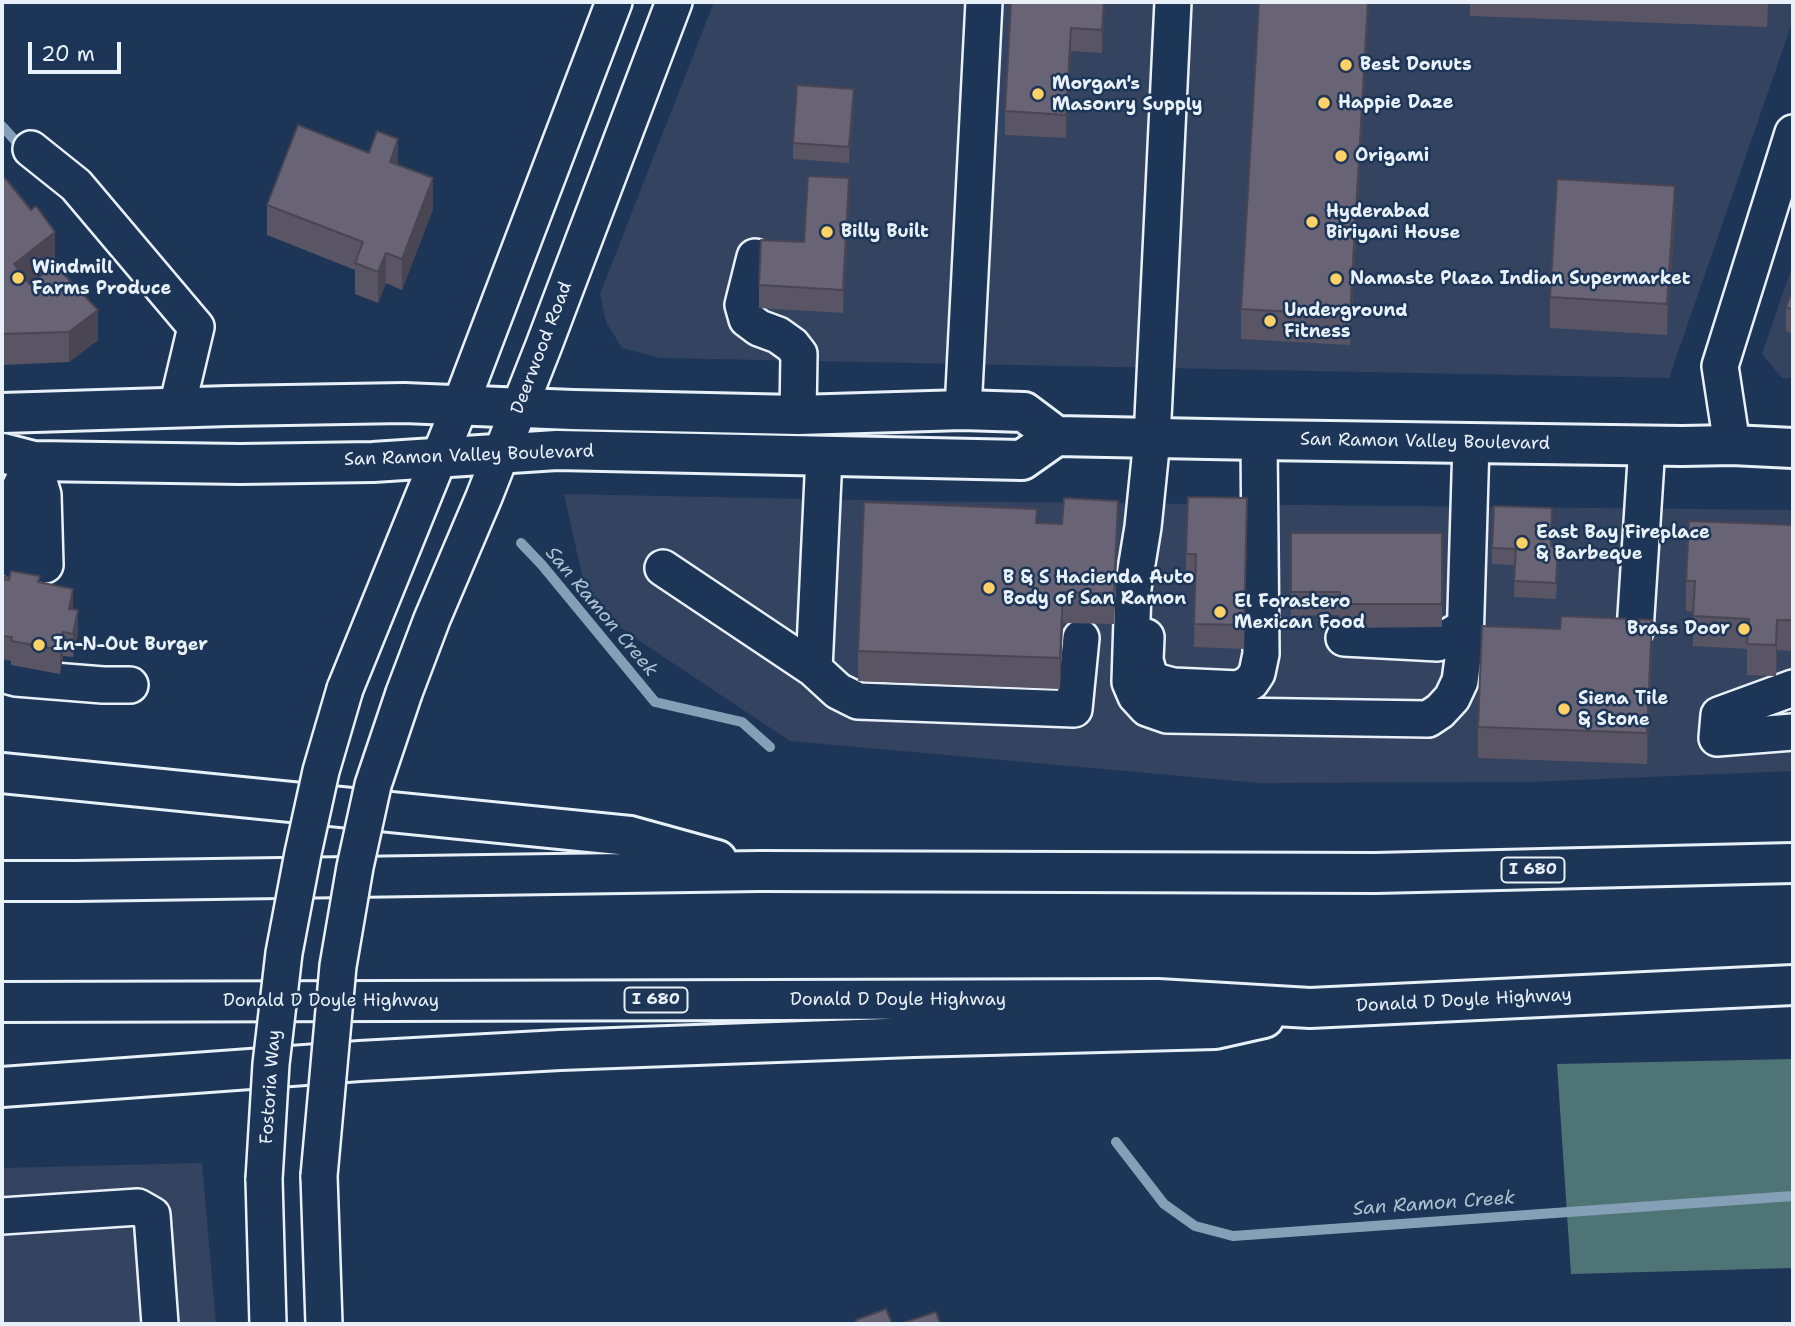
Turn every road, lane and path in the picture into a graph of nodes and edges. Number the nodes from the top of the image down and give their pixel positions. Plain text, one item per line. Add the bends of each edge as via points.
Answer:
1 (614, 2) edge
2 (674, 2) edge
3 (984, 2) edge
4 (1173, 2) edge
5 (1793, 133) edge
6 (31, 149) dead end
7 (1780, 218) edge
8 (755, 257) dead end
9 (460, 406) junction
10 (177, 407) junction
11 (518, 409) junction
12 (964, 410) junction
13 (2, 413) edge
14 (798, 415) junction
15 (1056, 436) junction
16 (1160, 439) junction
17 (1259, 440) junction
18 (1471, 443) junction
19 (1647, 445) junction
20 (1732, 445) junction
21 (1793, 448) edge
22 (501, 453) junction
23 (824, 456) junction
24 (18, 457) edge
25 (439, 457) junction
26 (31, 564) dead end
27 (663, 568) dead end
28 (1465, 627) junction
29 (1635, 631) edge
30 (1081, 638) dead end
31 (1344, 638) dead end
32 (814, 669) junction
33 (2, 674) edge
34 (130, 685) dead end
35 (1793, 688) edge
36 (1793, 732) edge
37 (2, 773) edge
38 (1793, 863) edge
39 (760, 871) junction
40 (2, 881) edge
41 (1793, 985) edge
42 (2, 1002) edge
43 (1310, 1008) junction
44 (2, 1087) edge
45 (2, 1216) edge
46 (160, 1324) edge
47 (268, 1324) edge
48 (324, 1324) edge

1 - 9 street
2 - 11 street, Deerwood Road
3 - 12 street
4 - 16 street
5 - 7 street
6 - 10 street via 76,185 196,327
7 - 20 street via 1720,366
8 - 14 street via 743,306 747,319 778,335 799,354
9 - 10 main road
9 - 11 main road
9 - 25 street
10 - 13 main road
10 - 24 main road via 134,429 48,434 37,438
11 - 14 main road
11 - 22 street, Deerwood Road
12 - 14 main road
12 - 15 main road via 1024,412
15 - 16 main road, San Ramon Valley Boulevard
15 - 23 main road, San Ramon Valley Boulevard via 1022,460
16 - 17 main road, San Ramon Valley Boulevard
16 - 17 street via 1160,533 1147,595 1145,660 1149,675 1173,686 1239,688 1257,673 1261,654
16 - 28 street via 1133,588 1130,682 1147,708 1167,715 1428,719 1452,698 1460,681
17 - 18 main road, San Ramon Valley Boulevard
18 - 19 main road, San Ramon Valley Boulevard
18 - 28 street
19 - 20 main road, San Ramon Valley Boulevard
19 - 29 street
20 - 21 main road, San Ramon Valley Boulevard
22 - 23 main road, San Ramon Valley Boulevard via 557,450
22 - 25 main road, San Ramon Valley Boulevard
22 - 48 street, Deerwood Road, bridge via 404,693 373,785 355,867 338,966 320,1176
23 - 32 street
24 - 25 main road, San Ramon Valley Boulevard via 241,464
24 - 26 street via 43,495
25 - 47 street, Fostoria Way, bridge via 345,688 303,853 284,953 271,1064 264,1179
27 - 32 street
28 - 31 street via 1438,643
30 - 32 street via 1074,709 858,701 838,691
33 - 34 street
35 - 36 street via 1719,715 1717,738
37 - 39 main road via 630,836
38 - 39 main road, I 680 via 1375,873
39 - 40 main road, I 680
41 - 43 main road, Donald D Doyle Highway / I 680
42 - 43 main road, Donald D Doyle Highway / I 680 via 1158,999
43 - 44 main road via 1215,1029 560,1050
45 - 46 street via 138,1207 152,1215

